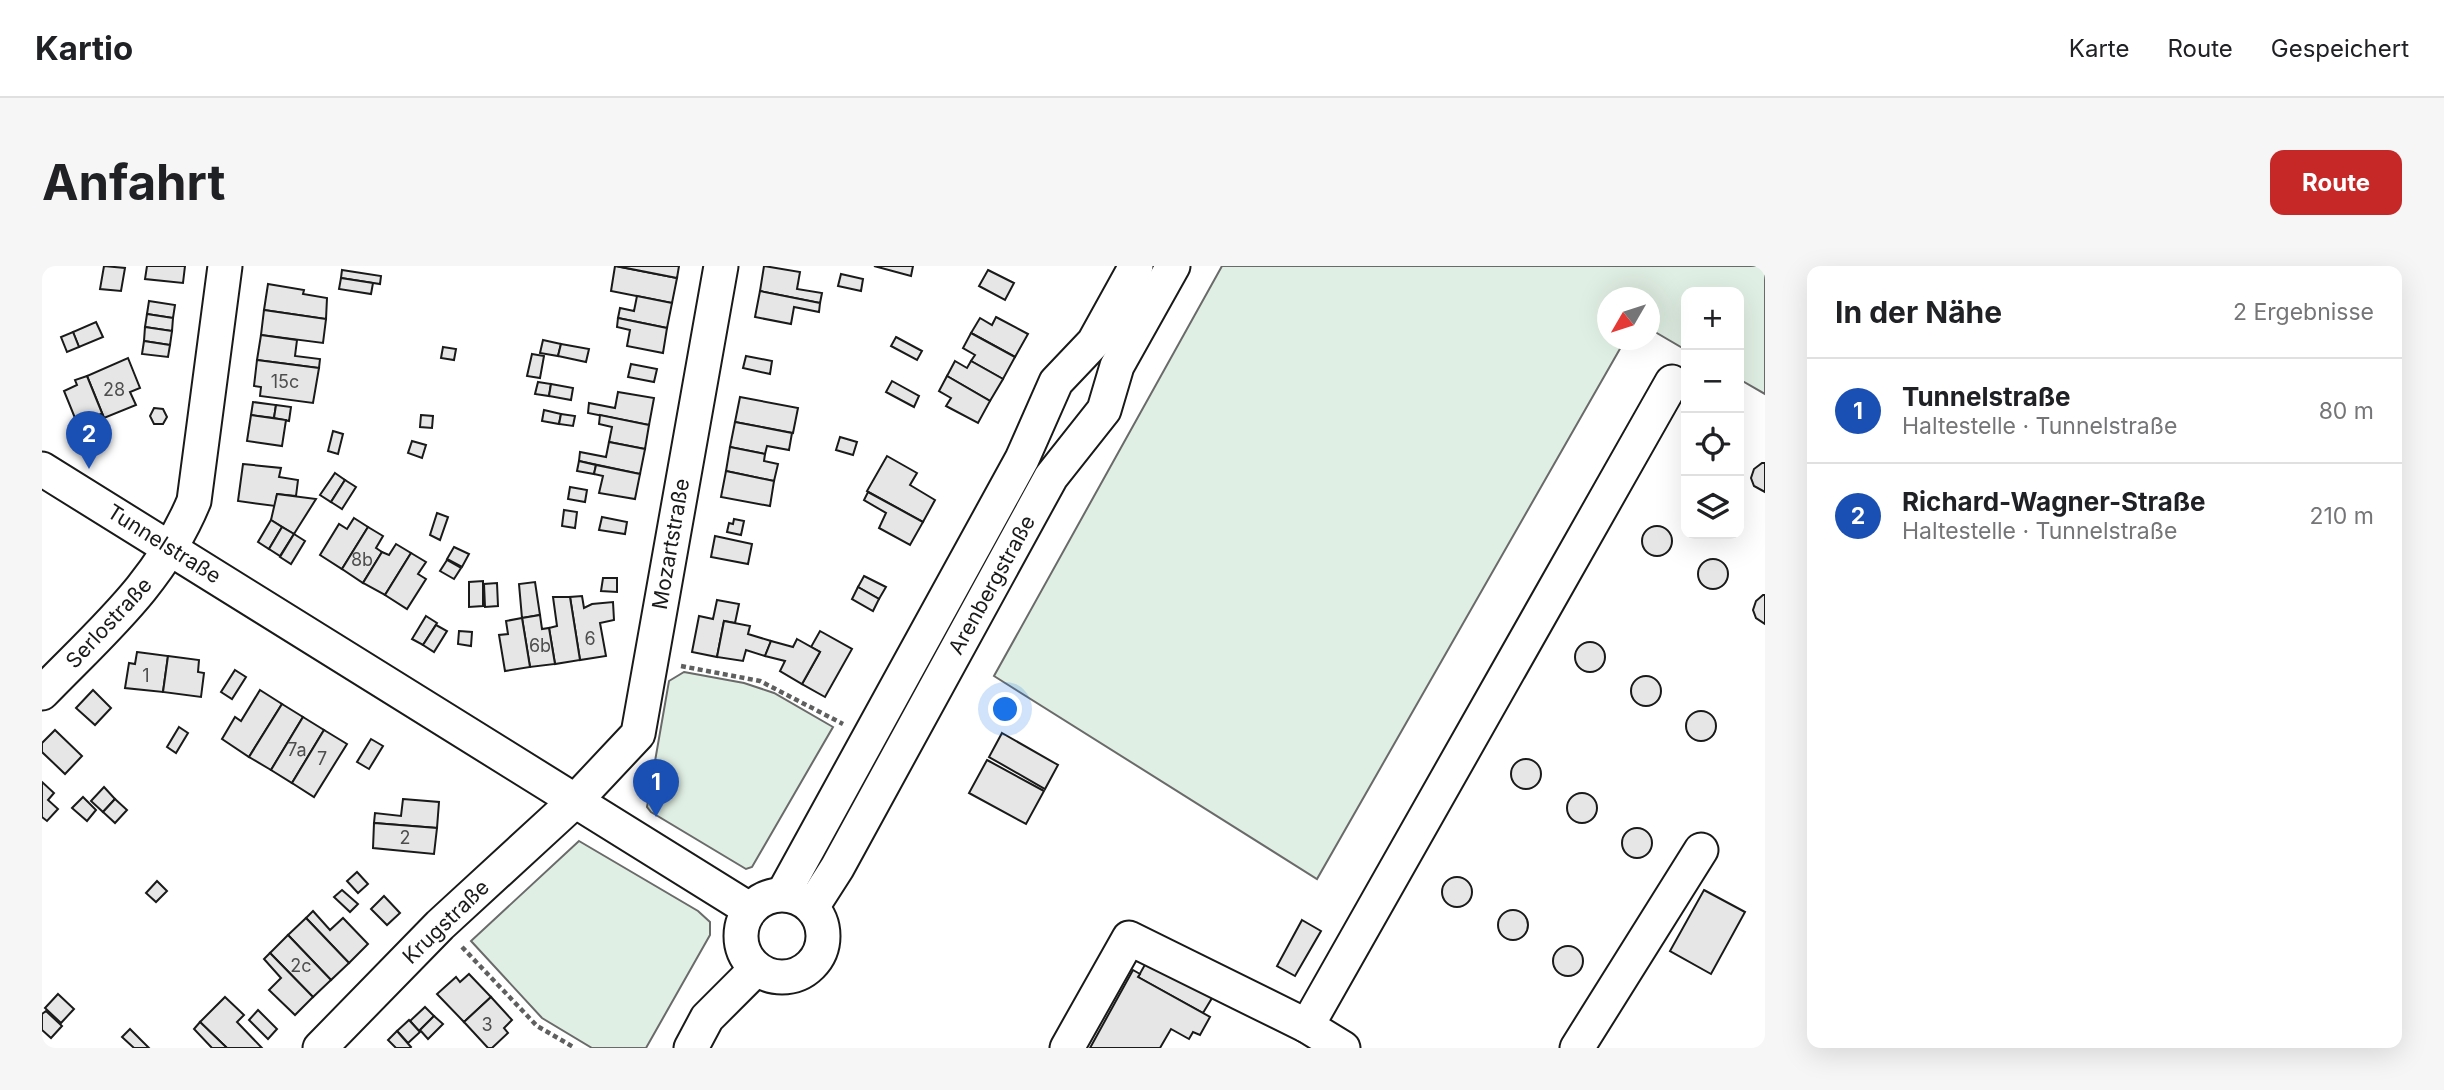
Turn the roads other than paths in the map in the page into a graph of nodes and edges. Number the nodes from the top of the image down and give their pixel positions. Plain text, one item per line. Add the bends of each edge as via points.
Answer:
1 (226, 266) edge
2 (721, 266) edge
3 (1136, 266) edge
4 (1172, 266) edge
5 (1672, 382) dead end
6 (42, 469) edge
7 (172, 549) junction
8 (42, 693) edge
9 (576, 800) junction
10 (1701, 850) dead end
11 (797, 900) junction
12 (749, 909) junction
13 (756, 969) junction
14 (1307, 1026) junction
15 (320, 1048) edge
16 (691, 1048) edge
17 (1067, 1048) edge
18 (1343, 1048) edge
19 (1577, 1048) edge

1 - 7 street, Serlostraße via 194,501
2 - 9 street, Mozartstraße via 638,734
3 - 11 street, Arenbergstraße via 1094,342 1056,382 1022,459 868,737
4 - 11 street, Arenbergstraße via 1117,366 1104,410 1051,477 837,868
5 - 14 street
6 - 7 street, Tunnelstraße
7 - 8 street, Serlostraße via 147,586
7 - 9 street, Tunnelstraße
9 - 12 street, Tunnelstraße
9 - 15 street, Krugstraße via 440,925
10 - 19 street
11 - 12 street via 763,898
11 - 13 street via 822,928 822,947 812,964 796,975 774,977
12 - 13 street via 741,929 743,950
13 - 16 street via 707,1018
14 - 17 street via 1129,938
14 - 18 street

